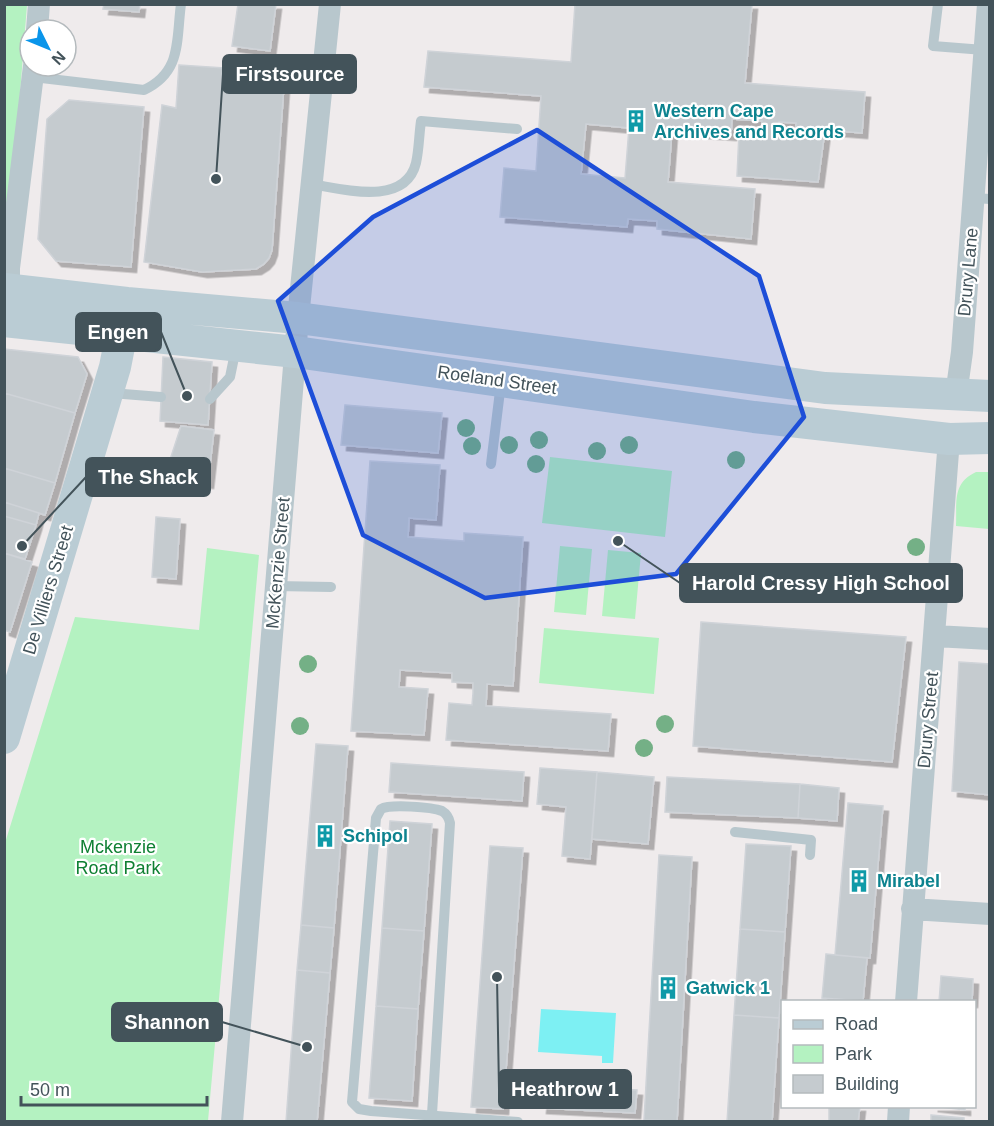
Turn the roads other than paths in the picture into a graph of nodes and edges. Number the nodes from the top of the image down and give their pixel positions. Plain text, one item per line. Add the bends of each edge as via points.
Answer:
1 (180, 4) edge
2 (330, 4) edge
3 (938, 4) edge
4 (988, 4) edge
5 (984, 50) junction
6 (33, 78) edge
7 (75, 78) edge
8 (984, 127) edge
9 (517, 129) dead end
10 (311, 184) junction
11 (982, 198) edge
12 (7, 289) edge
13 (128, 303) junction
14 (298, 318) junction
15 (6, 321) edge
16 (122, 335) junction
17 (237, 345) junction
18 (296, 352) junction
19 (501, 380) junction
20 (107, 392) junction
21 (956, 395) junction
22 (990, 396) edge
23 (161, 397) dead end
24 (210, 399) dead end
25 (990, 438) edge
26 (949, 439) junction
27 (491, 464) dead end
28 (276, 586) junction
29 (331, 587) dead end
30 (934, 636) junction
31 (990, 639) edge
32 (4, 738) edge
33 (735, 832) dead end
34 (810, 855) dead end
35 (912, 909) junction
36 (990, 914) edge
37 (906, 1000) edge
38 (432, 1118) edge
39 (232, 1122) edge
40 (518, 1122) edge

1 - 7 lane via 174,62 159,82 144,90
2 - 10 street, McKenzie Street
3 - 5 lane via 933,46
4 - 5 street, Drury Lane
5 - 8 street, Drury Lane
6 - 12 street
8 - 11 street, Drury Lane
9 - 10 lane via 421,121 416,165 405,183 381,193
10 - 14 street, McKenzie Street
11 - 21 street, Drury Lane
12 - 13 main road, Roeland Street
12 - 15 street
13 - 14 main road, Roeland Street
13 - 16 main road, De Villiers Street
14 - 18 street, McKenzie Street
14 - 21 main road, Roeland Street via 825,388
15 - 16 main road, Roeland Street
16 - 17 main road, Roeland Street
16 - 20 main road, De Villiers Street
17 - 18 main road, Roeland Street
17 - 24 lane via 230,377
18 - 19 main road, Roeland Street
18 - 28 street, McKenzie Street
19 - 26 main road, Roeland Street via 754,417
19 - 27 lane
20 - 23 lane
20 - 32 main road, De Villiers Street
21 - 22 main road, Roeland Street
25 - 26 main road, Roeland Street
26 - 30 street, Drury Street
28 - 29 lane
28 - 39 street, McKenzie Street
30 - 31 street
30 - 35 street, Drury Street
33 - 34 lane via 811,840
35 - 36 street
35 - 37 street, Drury Street
38 - 38 lane via 363,1110 352,1099 376,818 381,809 389,806 441,811 450,823
38 - 40 lane

